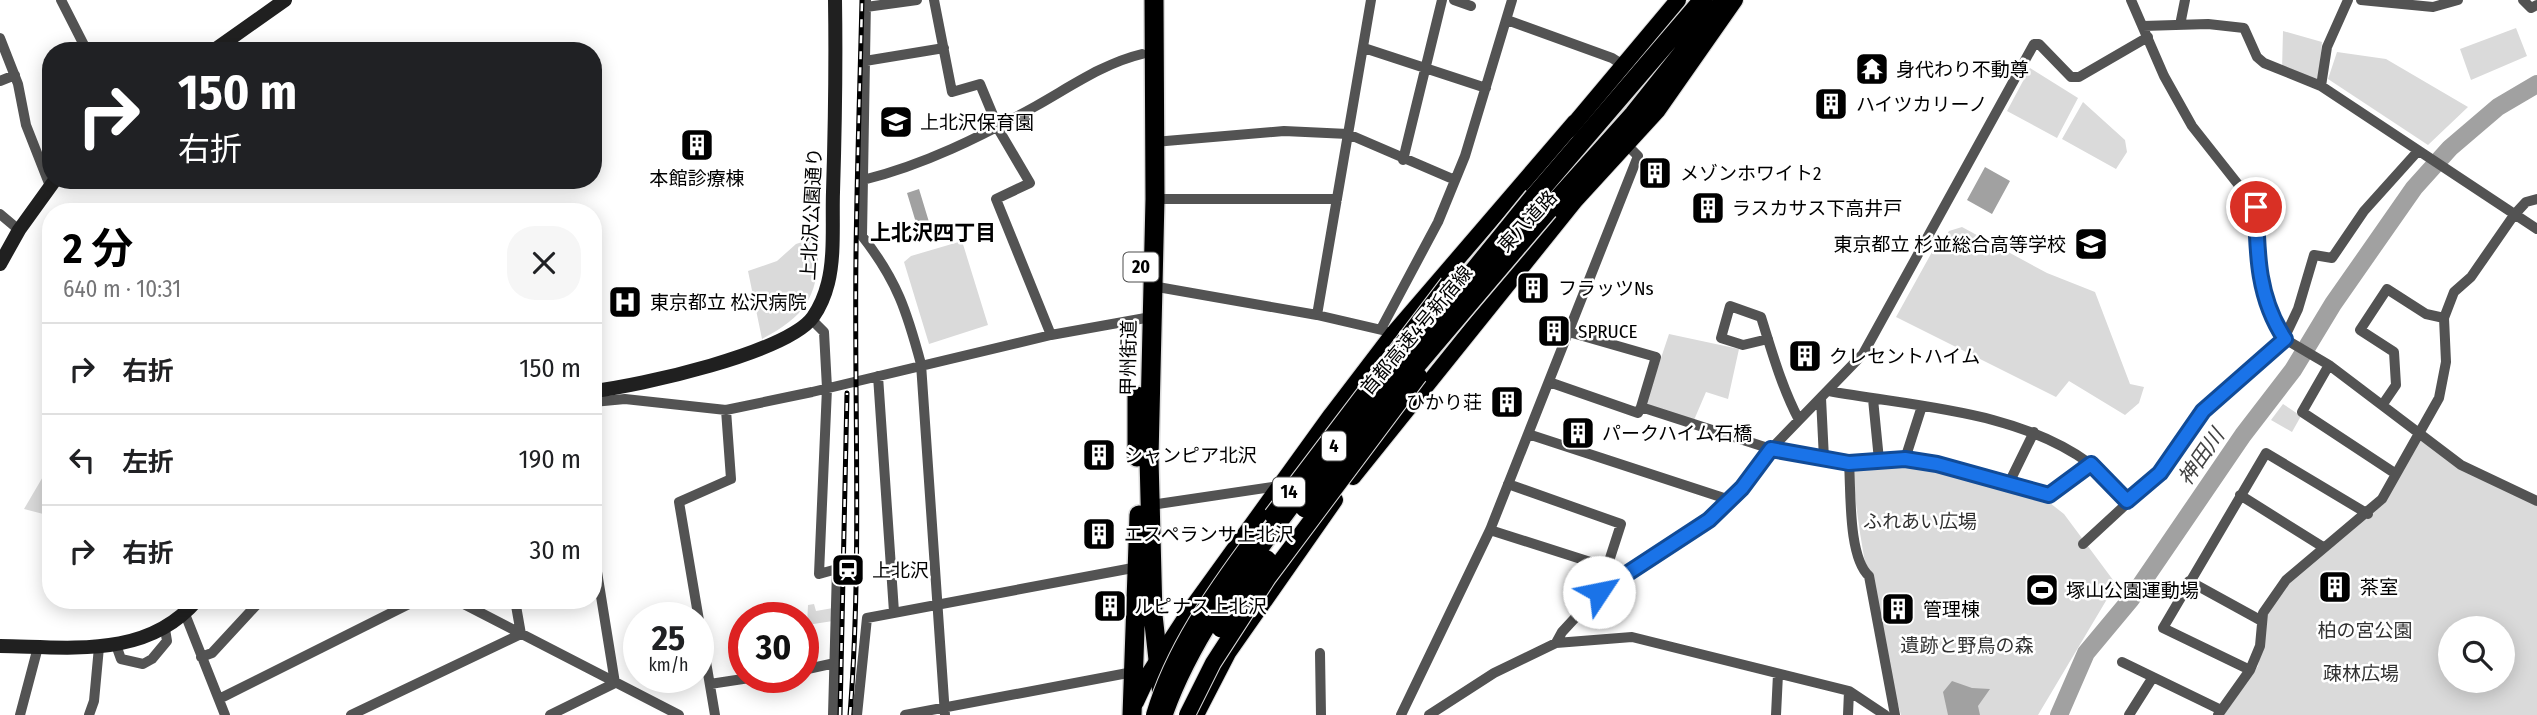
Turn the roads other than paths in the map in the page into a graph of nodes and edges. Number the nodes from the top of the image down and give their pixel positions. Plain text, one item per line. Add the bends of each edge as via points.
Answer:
1 (61, 0) edge
2 (285, 0) edge
3 (835, 0) edge
4 (917, 0) edge
5 (934, 0) edge
6 (1142, 0) edge
7 (1154, 0) edge
8 (1371, 0) edge
9 (1442, 0) edge
10 (1454, 0) edge
11 (1512, 0) edge
12 (1678, 0) edge
13 (1691, 0) edge
14 (1703, 0) edge
15 (1713, 0) edge
16 (1725, 0) edge
17 (1735, 0) edge
18 (2131, 0) edge
19 (2185, 0) edge
20 (2348, 0) edge
21 (2361, 0) edge
22 (2458, 0) edge
23 (2523, 0) edge
24 (866, 4) edge
25 (2537, 5) edge
26 (1471, 6) dead end
27 (1507, 20) junction
28 (2180, 25) junction
29 (2143, 26) junction
30 (2148, 37) junction
31 (0, 38) edge
32 (82, 42) edge
33 (226, 42) edge
34 (944, 48) junction
35 (1364, 48) junction
36 (1142, 54) junction
37 (865, 61) junction
38 (1623, 65) junction
39 (1426, 67) junction
40 (15, 75) junction
41 (0, 81) edge
42 (2321, 86) junction
43 (1486, 88) junction
44 (1575, 121) junction
45 (999, 126) junction
46 (1348, 134) junction
47 (1154, 142) junction
48 (1628, 146) junction
49 (2418, 151) junction
50 (42, 159) edge
51 (1403, 160) junction
52 (863, 180) junction
53 (1455, 180) junction
54 (49, 189) edge
55 (1578, 197) junction
56 (1155, 199) junction
57 (1337, 199) junction
58 (2537, 199) edge
59 (1541, 204) junction
60 (0, 214) edge
61 (2514, 215) junction
62 (2537, 229) edge
63 (19, 230) junction
64 (0, 264) edge
65 (1152, 286) junction
66 (1317, 315) junction
67 (1145, 318) junction
68 (2444, 318) junction
69 (811, 319) junction
70 (1387, 331) junction
71 (1569, 332) junction
72 (1051, 335) junction
73 (2285, 339) junction
74 (1768, 340) junction
75 (921, 364) junction
76 (2329, 365) junction
77 (878, 376) junction
78 (1549, 382) junction
79 (827, 388) junction
80 (602, 390) edge
81 (1825, 395) junction
82 (1874, 400) junction
83 (602, 401) edge
84 (2383, 404) junction
85 (1641, 407) junction
86 (1922, 407) junction
87 (726, 410) junction
88 (1799, 420) junction
89 (2419, 431) junction
90 (2034, 432) junction
91 (1528, 434) junction
92 (1771, 449) junction
93 (1824, 459) junction
94 (1905, 459) junction
95 (1879, 460) junction
96 (1849, 463) junction
97 (2091, 464) junction
98 (1294, 468) junction
99 (2396, 474) junction
100 (2009, 483) junction
101 (1508, 484) junction
102 (1279, 486) junction
103 (2240, 495) junction
104 (1336, 499) junction
105 (1730, 500) junction
106 (2127, 501) junction
107 (2537, 501) edge
108 (1151, 505) junction
109 (2368, 514) junction
110 (1490, 530) junction
111 (2083, 544) dead end
112 (2323, 547) junction
113 (1138, 567) junction
114 (1606, 567) junction
115 (2189, 581) junction
116 (1599, 592) junction
117 (696, 602) edge
118 (602, 603) edge
119 (938, 604) junction
120 (189, 609) edge
121 (253, 609) edge
122 (399, 609) edge
123 (473, 609) edge
124 (517, 609) edge
125 (894, 612) junction
126 (185, 614) junction
127 (1153, 615) junction
128 (2260, 620) junction
129 (1181, 626) junction
130 (165, 629) junction
131 (521, 634) junction
132 (1556, 643) junction
133 (116, 645) junction
134 (0, 646) edge
135 (38, 647) junction
136 (99, 647) junction
137 (1320, 653) dead end
138 (201, 657) junction
139 (1157, 662) junction
140 (2122, 662) dead end
141 (835, 663) junction
142 (819, 666) edge
143 (2250, 670) junction
144 (1133, 672) junction
145 (1778, 674) junction
146 (2153, 677) junction
147 (615, 683) junction
148 (1849, 691) junction
149 (711, 693) edge
150 (219, 699) junction
151 (944, 711) edge
152 (2220, 713) edge
153 (223, 714) edge
154 (20, 715) edge
155 (89, 715) edge
156 (351, 715) edge
157 (550, 715) edge
158 (679, 715) edge
159 (715, 715) edge
160 (833, 715) edge
161 (857, 715) edge
162 (905, 715) edge
163 (1132, 715) edge
164 (1154, 715) edge
165 (1164, 715) edge
166 (1177, 715) edge
167 (1187, 715) edge
168 (1196, 715) edge
169 (1321, 715) edge
170 (1401, 715) edge
171 (1429, 715) edge
172 (1776, 715) edge
173 (1848, 715) edge
174 (1885, 715) edge
175 (1895, 715) edge
176 (2129, 715) edge

1 - 32 street
2 - 33 street
3 - 69 street, 上北沢公園通り via 831,257 823,299
4 - 24 street
5 - 34 street
6 - 36 highway, 甲州街道 / 20
7 - 47 highway, 甲州街道 / 20
8 - 35 street
9 - 39 street
10 - 26 street
11 - 27 street
12 - 38 main road, 東八道路 / 14
13 - 59 highway, 首都高速4号新宿線 / 4
14 - 59 highway
15 - 59 highway
16 - 59 highway, 首都高速4号新宿線 / 4 via 1641,105
17 - 48 main road, 東八道路 / 14
18 - 29 street
19 - 28 street
20 - 42 street via 2327,47
21 - 22 street via 2433,7
23 - 25 street via 2530,8
24 - 37 street
27 - 38 street
27 - 43 street
28 - 29 street
28 - 42 street via 2244,28 2257,57 2287,75
29 - 30 street
30 - 73 street via 2192,126 2256,207 2261,281 2267,307
30 - 81 street via 2079,77 2070,77 2034,44 1863,354
31 - 40 street
34 - 37 street
34 - 45 street via 953,92 980,84
35 - 39 street
35 - 46 street
36 - 45 street via 1117,61
36 - 67 highway, 甲州街道 / 20
37 - 52 street
38 - 44 main road, 東八道路 / 14
39 - 43 street
39 - 51 street
40 - 41 street
40 - 50 street via 26,125
42 - 49 street
43 - 53 street
44 - 70 main road, 14
44 - 164 main road, 東八道路 / 14, bridge via 1322,445 1204,610 1174,664
45 - 52 street via 929,160
45 - 72 street via 1030,183 996,199
46 - 47 street via 1284,131
46 - 51 street
46 - 57 street
47 - 56 highway, 甲州街道 / 20
48 - 55 main road, 東八道路 / 14
48 - 71 street via 1638,156
49 - 61 street
49 - 73 street via 2364,211 2332,258 2314,255
51 - 53 street
52 - 75 street via 862,236 886,266 908,315
53 - 70 street
54 - 63 street
55 - 104 main road, 14
55 - 167 main road, 東八道路 / 14, bridge via 1470,314 1401,398 1268,578 1213,663
56 - 57 street
56 - 65 highway, 甲州街道 / 20
57 - 66 street
58 - 61 street via 2526,202
59 - 165 highway, 首都高速4号新宿線 / 4, bridge via 1374,394 1253,556 1203,630
59 - 166 highway, 首都高速4号新宿線 / 4, bridge via 1289,530 1215,636
60 - 63 street
61 - 62 street
61 - 68 street via 2454,292
63 - 64 street
65 - 66 street
65 - 67 highway, 甲州街道 / 20
66 - 70 street
67 - 72 street
67 - 108 highway, 甲州街道 / 20
67 - 113 highway, 甲州街道 / 20 via 1136,430
68 - 84 street via 2426,314 2387,289 2360,330 2394,352 2396,385
68 - 89 street via 2446,362 2441,386
69 - 79 street via 824,332
69 - 80 street, 上北沢公園通り via 789,337 758,350 655,383
70 - 98 main road, 14
71 - 78 street
71 - 85 street via 1656,357
72 - 75 street
73 - 76 street
73 - 106 street via 2203,411 2160,473
74 - 74 street via 1761,317 1730,306 1721,338 1743,345
74 - 88 street
75 - 77 street
75 - 119 street
76 - 84 street
76 - 99 street via 2302,412
77 - 79 street
77 - 125 street
78 - 85 street via 1638,413
78 - 91 street
79 - 87 street
79 - 141 street via 818,573 837,569
81 - 82 street
81 - 88 street
81 - 93 street
82 - 86 street
82 - 95 street
83 - 87 street via 625,399
84 - 89 street
85 - 92 street
86 - 90 street
86 - 94 street
87 - 117 street via 731,479 679,502
88 - 92 street
89 - 99 street
89 - 107 street via 2461,465
90 - 97 street
90 - 100 street
91 - 101 street
91 - 105 street
92 - 93 street
92 - 105 street
93 - 96 street
94 - 95 street
94 - 100 street
95 - 96 street
96 - 175 street via 1853,527 1861,568 1869,576
97 - 100 street via 2049,495
97 - 106 street
98 - 102 main road, 14
98 - 104 main road
99 - 109 street
101 - 110 street
101 - 114 street via 1621,524
102 - 108 street
102 - 129 main road, 14
103 - 109 street via 2266,453
103 - 112 street
103 - 115 street
104 - 168 main road, 14 via 1228,653
105 - 116 street via 1709,520
106 - 111 street
108 - 127 highway, 甲州街道 / 20
109 - 112 street
110 - 114 street
110 - 170 street
112 - 128 street via 2286,580
113 - 119 street
113 - 144 highway, 甲州街道 / 20
114 - 116 street
115 - 128 street
115 - 143 street via 2163,628
116 - 132 street
118 - 147 street
119 - 125 street
119 - 151 street
120 - 126 street
121 - 138 street via 212,653
122 - 150 street
123 - 131 street
124 - 131 street
125 - 161 street via 867,618
126 - 130 street
126 - 138 street
127 - 129 main road
127 - 139 highway, 甲州街道 / 20
128 - 143 street via 2260,646
129 - 139 main road, 14
130 - 133 street
130 - 133 street via 167,641 142,664 121,659
131 - 147 street
131 - 156 street
132 - 145 street via 1632,637
132 - 171 street via 1494,673
133 - 136 street
134 - 135 street
135 - 136 street
135 - 154 street
136 - 155 street
137 - 169 street
138 - 150 street
139 - 163 main road, 14
139 - 165 highway, 甲州街道 / 20
140 - 146 street
141 - 142 street
141 - 160 street
143 - 152 street
144 - 151 street
144 - 163 highway, 甲州街道 / 20
145 - 148 street
145 - 172 street
146 - 152 street
146 - 176 street
147 - 157 street
147 - 158 street
148 - 173 street
148 - 174 street
149 - 159 street
150 - 153 street
151 - 162 street

